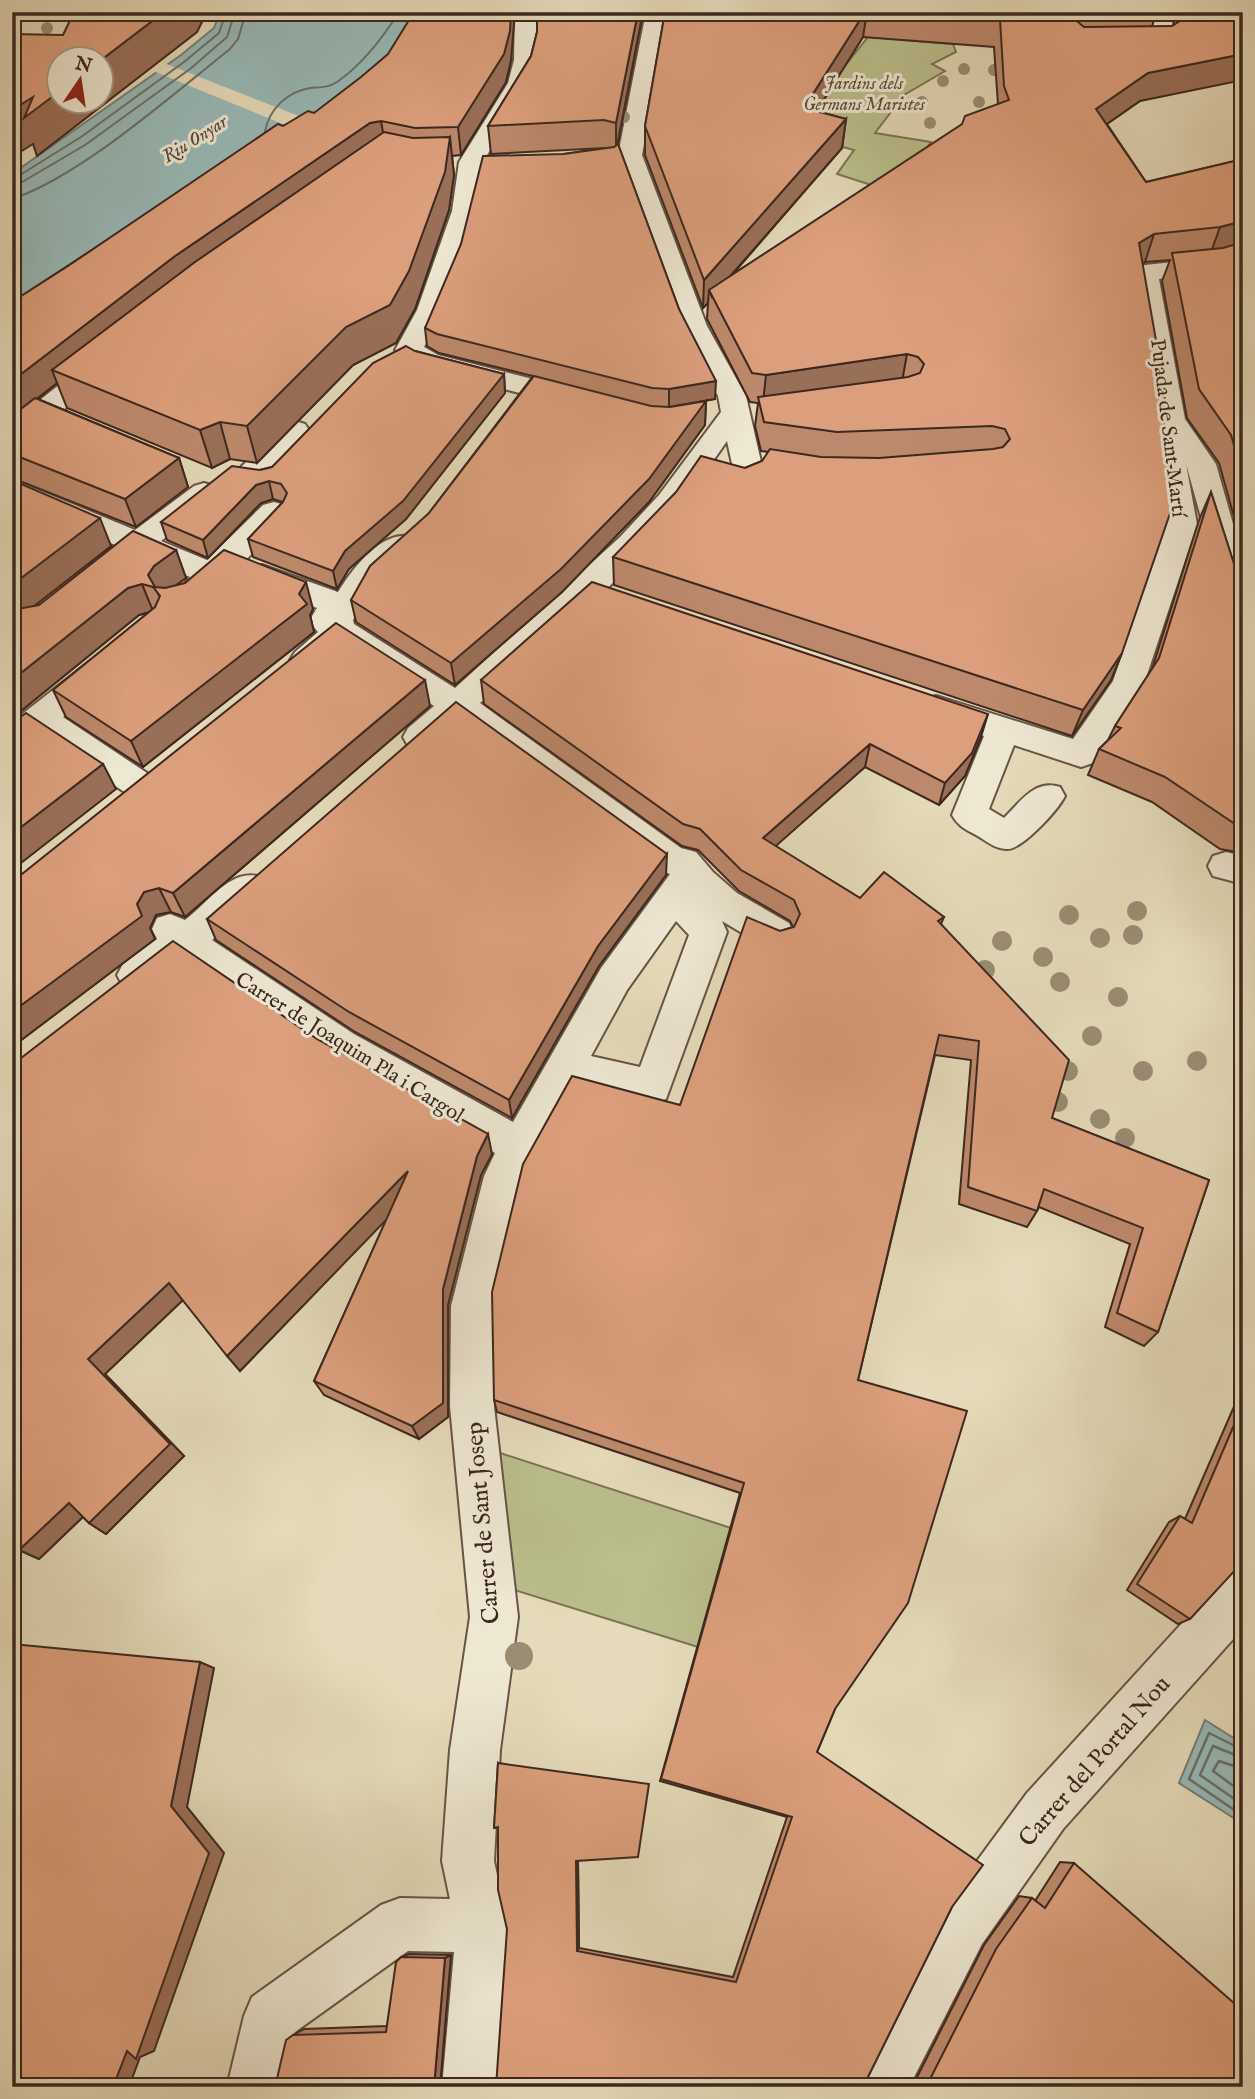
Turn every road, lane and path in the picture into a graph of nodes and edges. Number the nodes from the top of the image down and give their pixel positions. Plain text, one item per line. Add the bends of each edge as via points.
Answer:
1 (526, 12) edge
2 (657, 12) edge
3 (1043, 12) edge
4 (1160, 12) edge
5 (1243, 257) edge
6 (118, 353) edge
7 (609, 407) edge
8 (42, 411) junction
9 (720, 420) junction
10 (1171, 420) junction
11 (72, 424) edge
12 (306, 426) dead end
13 (12, 437) edge
14 (746, 459) junction
15 (780, 468) edge
16 (692, 469) junction
17 (184, 471) edge
18 (215, 484) junction
19 (266, 487) junction
20 (12, 489) edge
21 (427, 518) edge
22 (138, 544) junction
23 (222, 566) junction
24 (1243, 583) edge
25 (587, 590) junction
26 (78, 591) edge
27 (622, 601) edge
28 (177, 604) edge
29 (340, 631) junction
30 (120, 653) edge
31 (284, 678) edge
32 (902, 697) edge
33 (456, 704) junction
34 (40, 719) junction
35 (1003, 730) junction
36 (12, 740) edge
37 (395, 759) edge
38 (144, 788) edge
39 (1048, 796) dead end
40 (275, 864) edge
41 (683, 885) junction
42 (177, 934) junction
43 (776, 934) edge
44 (109, 996) edge
45 (556, 1082) junction
46 (521, 1146) junction
47 (1243, 1592) edge
48 (482, 1926) junction
49 (255, 2087) edge
50 (470, 2087) edge
51 (879, 2087) edge

1 - 7 street via 525,60 519,83 471,162 464,211 430,310 398,356 428,360 520,398
2 - 9 street via 623,144 694,326 728,386
3 - 4 street via 1072,40 1164,45
5 - 10 street, Pujada de Sant Martí via 1212,266 1145,273
6 - 8 street
8 - 11 street
8 - 13 street
9 - 14 street
9 - 16 street
10 - 24 street via 1201,464 1234,583
10 - 35 street, Pujada de Sant Martí via 1170,454 1182,524 1128,684 1081,754
12 - 19 street
14 - 15 street
14 - 16 street via 750,479 743,486
16 - 25 street via 662,510
17 - 18 street
18 - 19 street via 230,472
18 - 22 street
19 - 23 street
20 - 22 street
21 - 29 street via 362,579 337,620
22 - 23 street
22 - 26 street
23 - 28 street
23 - 29 street via 337,603 325,621
25 - 27 street
25 - 33 street
29 - 31 street
29 - 33 street
30 - 34 street
32 - 35 street, Pujada de Sant Martí
33 - 37 street
33 - 41 street via 672,860 683,862
34 - 36 street
34 - 38 street
35 - 39 street via 969,815 1007,836
40 - 42 street
41 - 43 street
41 - 45 street, Carrer de Sant Josep via 614,979
41 - 45 street via 709,932 652,1087
42 - 44 street
42 - 46 street, Carrer de Joaquim Pla i Cargol via 327,1038
45 - 46 street, Carrer de Sant Josep
46 - 48 street, Carrer de Sant Josep via 504,1177 472,1306 472,1406 494,1617 475,1750 468,1861
47 - 51 street, Carrer del Portal Nou via 1045,1811 963,1925
48 - 49 street via 400,1924 271,2015
48 - 50 street, Carrer de Sant Josep

